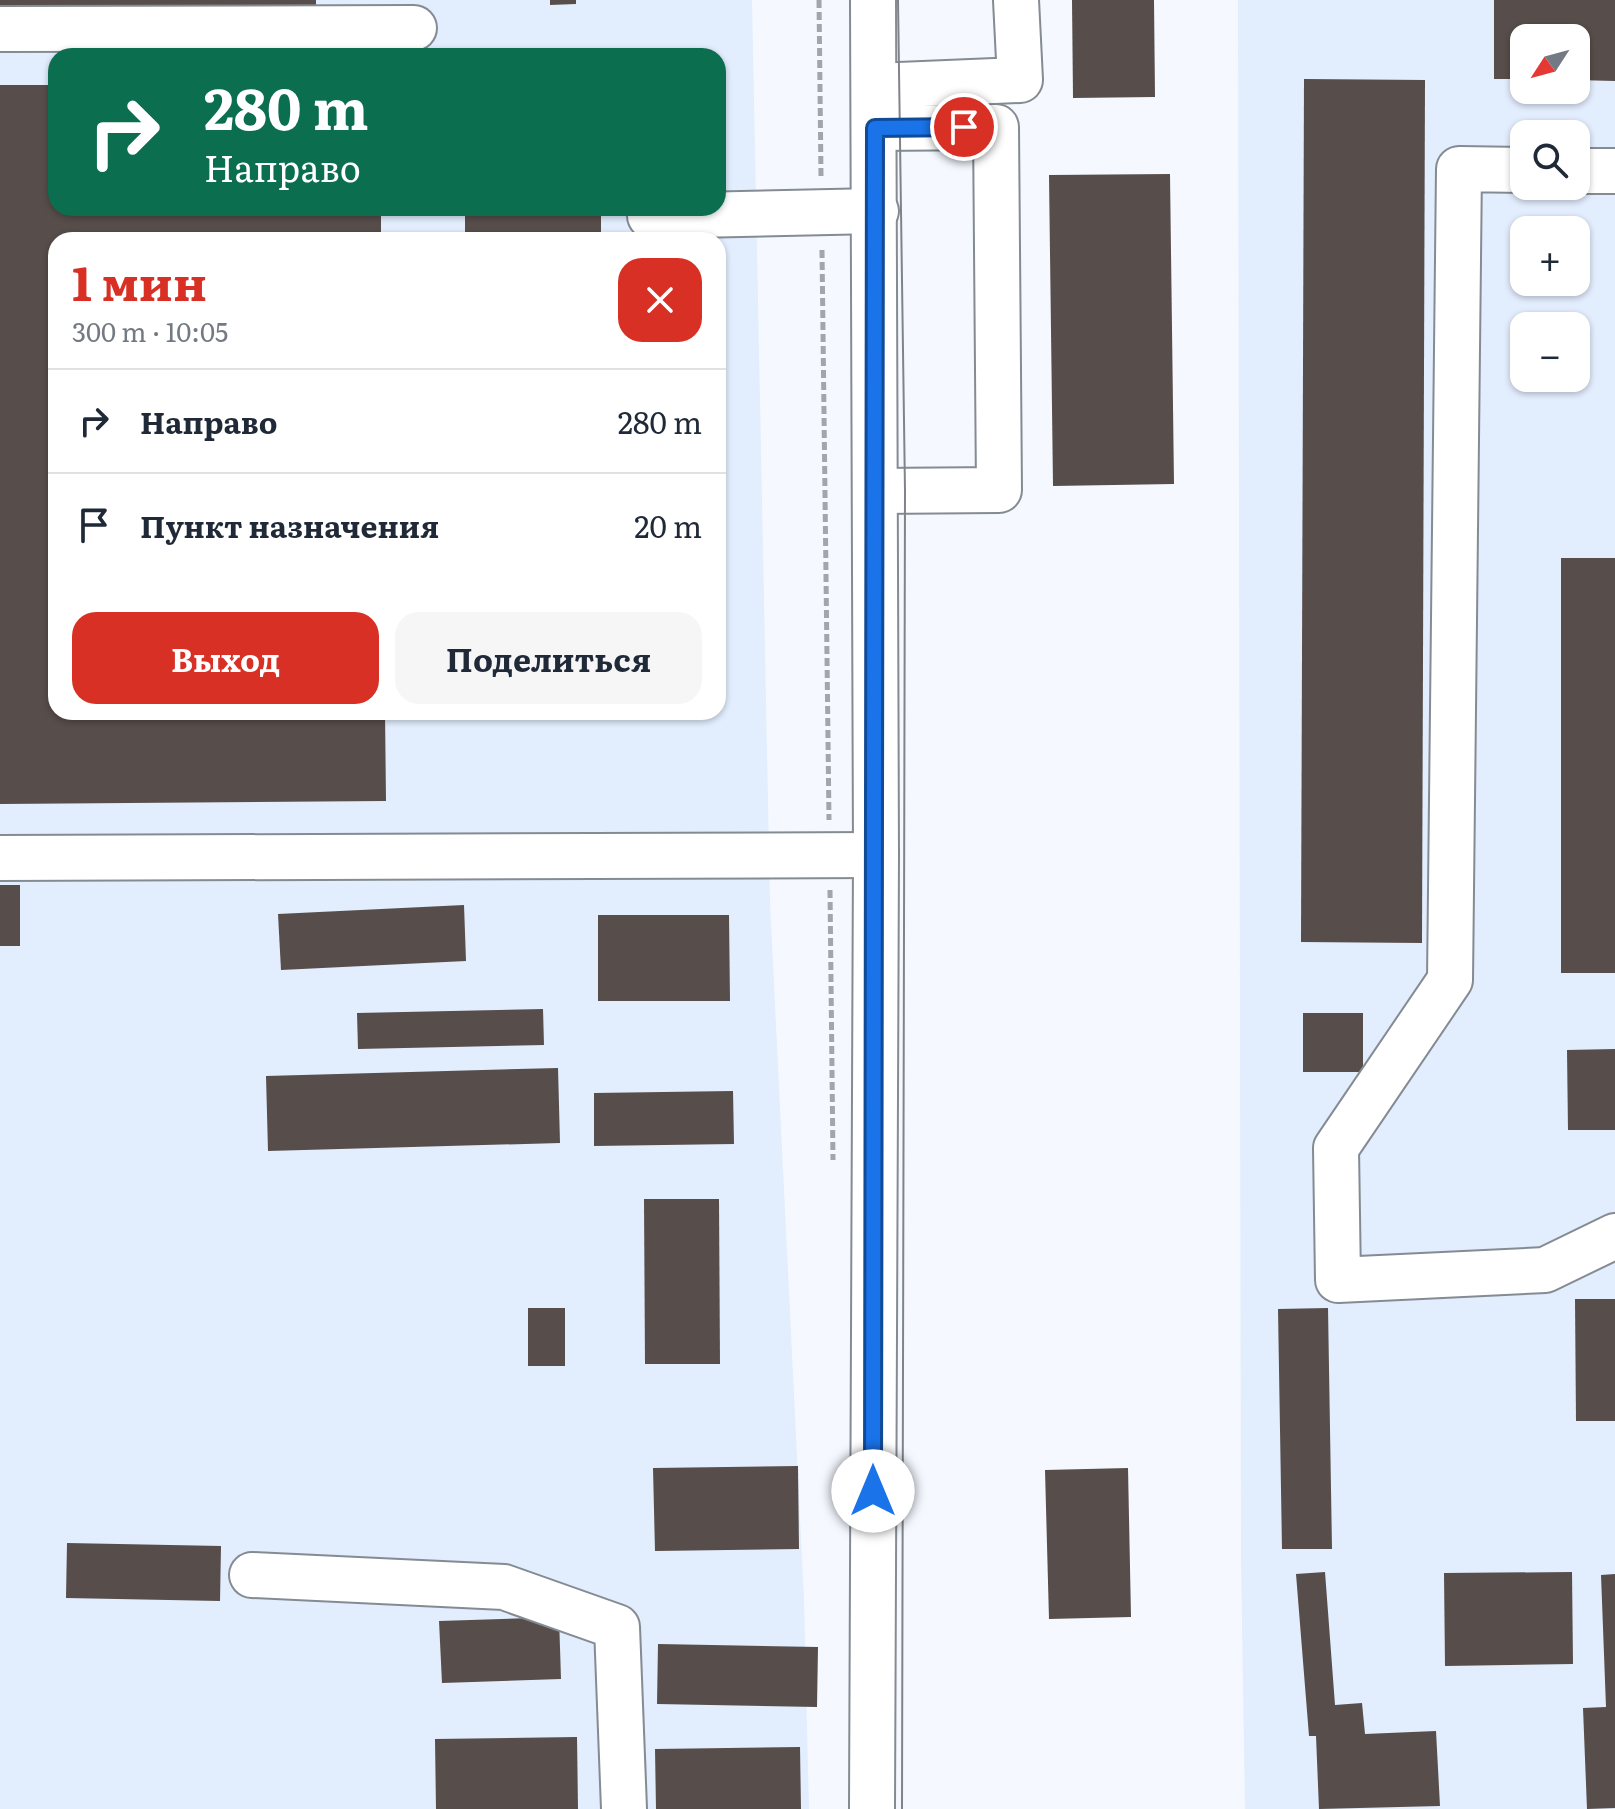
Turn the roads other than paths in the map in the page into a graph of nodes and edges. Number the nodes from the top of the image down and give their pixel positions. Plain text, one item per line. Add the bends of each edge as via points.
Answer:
1 (873, 0) edge
2 (1016, 0) edge
3 (414, 28) dead end
4 (0, 29) edge
5 (875, 107) junction
6 (1510, 170) edge
7 (1590, 171) edge
8 (1615, 171) edge
9 (876, 211) junction
10 (726, 215) edge
11 (875, 491) junction
12 (876, 855) junction
13 (0, 858) edge
14 (1615, 1236) edge
15 (252, 1575) dead end
16 (624, 1809) edge
17 (872, 1809) edge

1 - 5 street
2 - 5 street via 1020,80
3 - 4 street
5 - 9 street
5 - 11 street via 996,127 999,490
6 - 14 street via 1459,169 1450,980 1336,1148 1338,1280 1545,1270
7 - 8 street
9 - 10 street
9 - 11 street
11 - 12 street
12 - 13 street
12 - 17 street
15 - 16 street via 504,1587 617,1627

